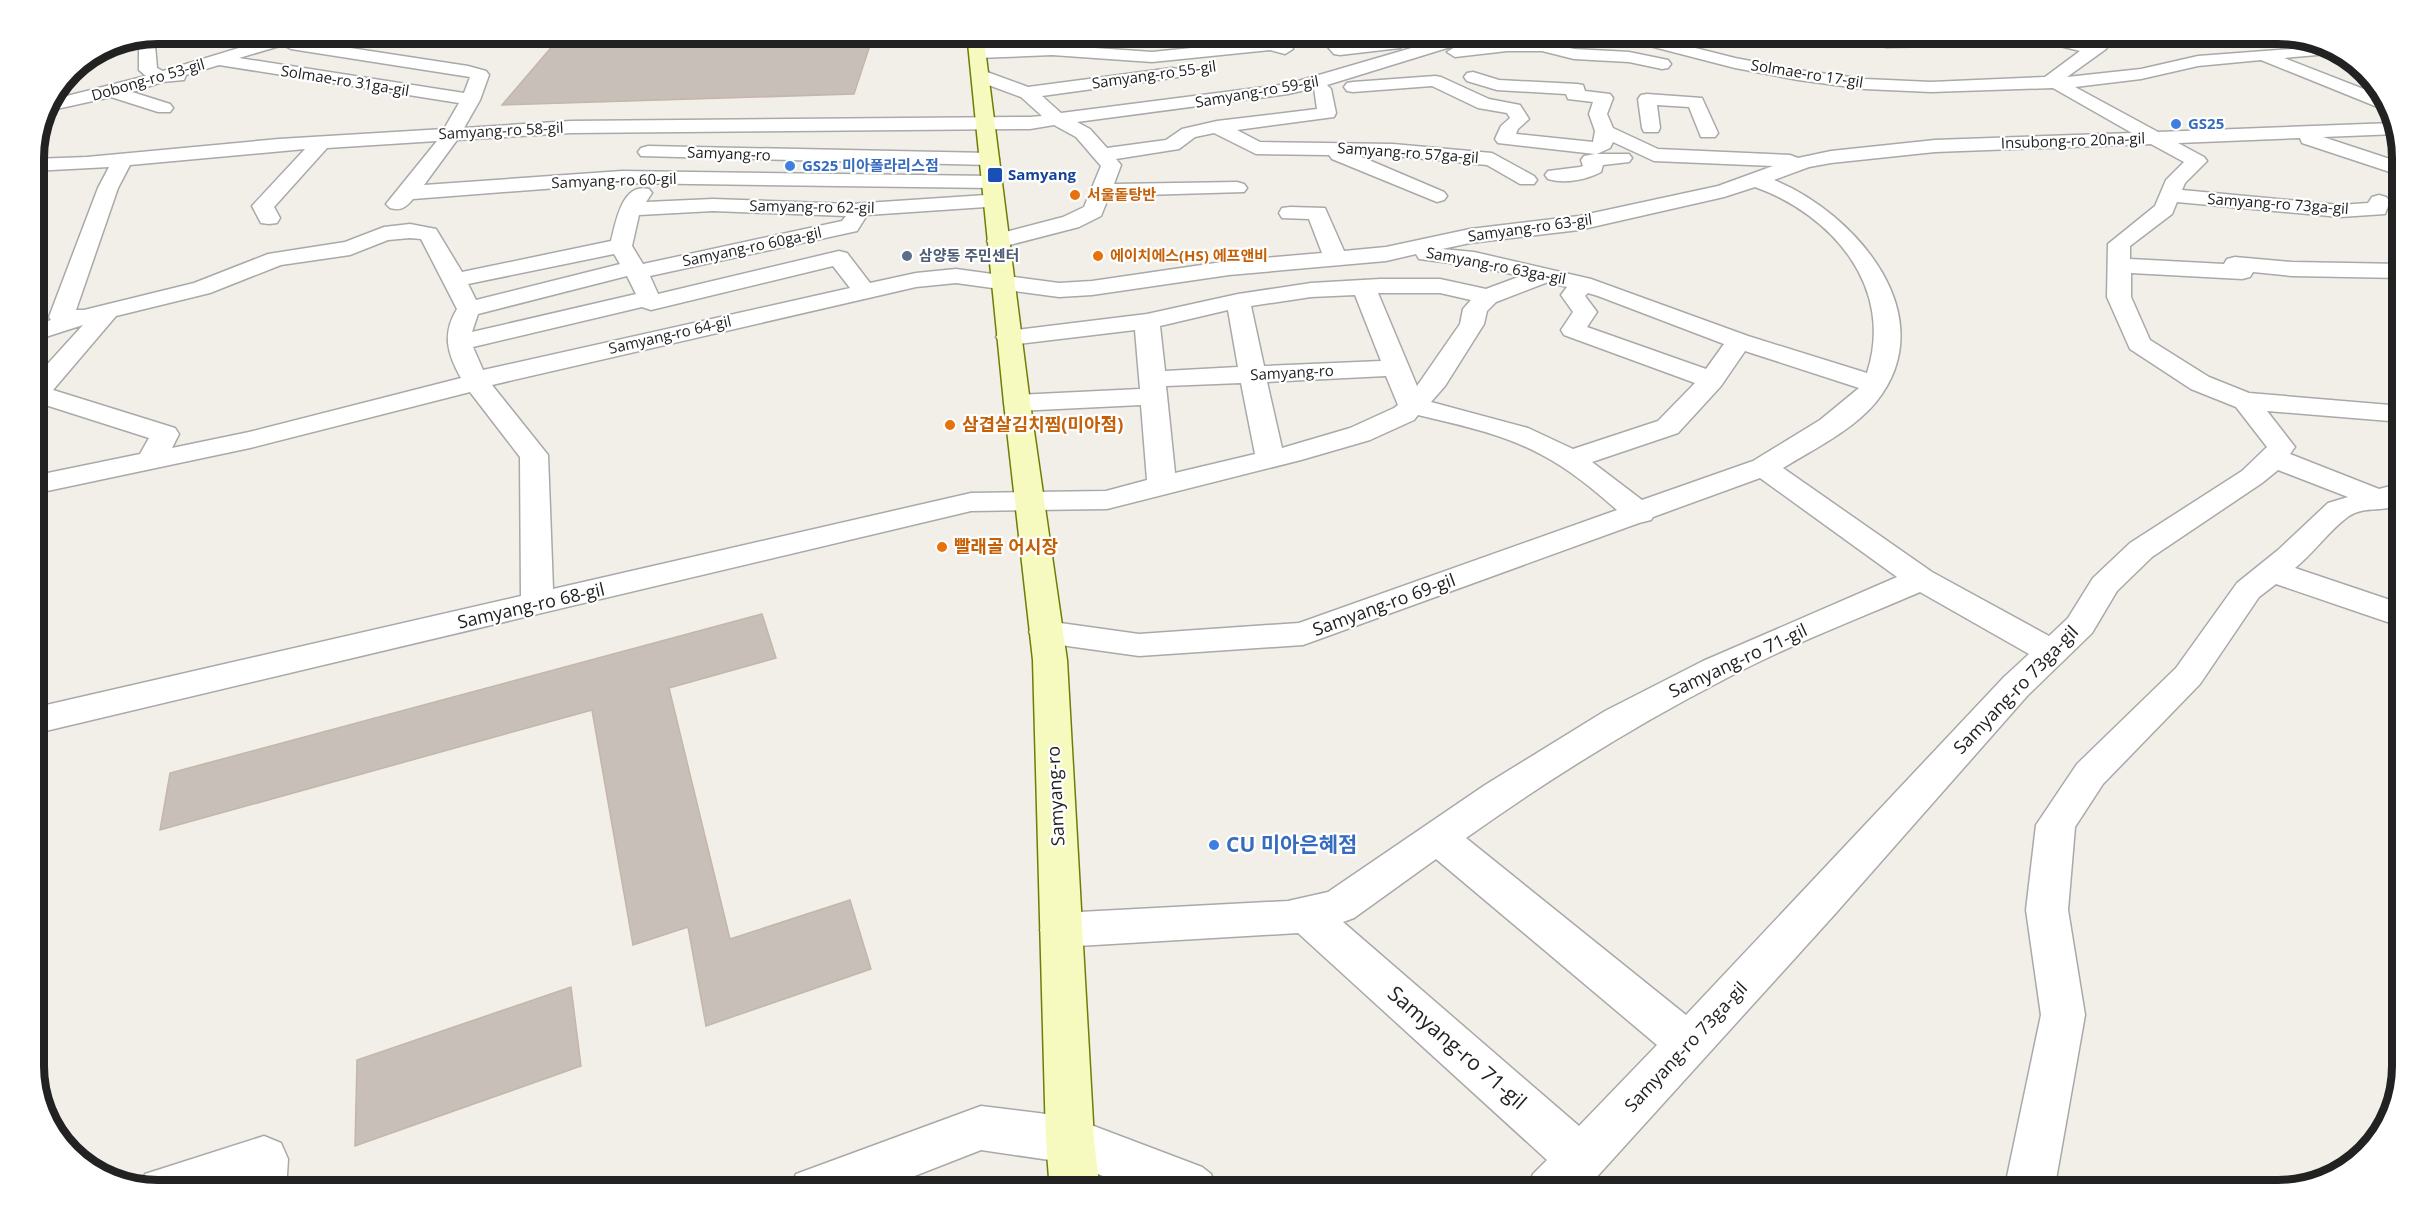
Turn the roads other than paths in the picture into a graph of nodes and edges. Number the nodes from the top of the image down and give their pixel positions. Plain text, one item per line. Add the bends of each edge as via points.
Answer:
1 (147, 44) edge
2 (263, 44) edge
3 (291, 44) edge
4 (1281, 44) edge
5 (1330, 44) edge
6 (1394, 44) edge
7 (1414, 44) edge
8 (1638, 44) edge
9 (1888, 44) edge
10 (2068, 44) edge
11 (2101, 44) edge
12 (2314, 50) edge
13 (2091, 52) junction
14 (978, 54) edge
15 (2259, 54) junction
16 (1290, 56) junction
17 (1914, 56) dead end
18 (220, 60) junction
19 (1673, 63) junction
20 (421, 64) junction
21 (1949, 69) dead end
22 (2149, 72) junction
23 (297, 74) junction
24 (1632, 75) dead end
25 (162, 77) junction
26 (207, 80) dead end
27 (1435, 81) junction
28 (1410, 82) junction
29 (2056, 82) junction
30 (2000, 83) junction
31 (369, 84) junction
32 (264, 85) dead end
33 (1319, 88) junction
34 (111, 92) junction
35 (1027, 93) junction
36 (471, 100) junction
37 (2376, 100) edge
38 (1676, 101) junction
39 (57, 104) edge
40 (164, 108) dead end
41 (1058, 120) junction
42 (986, 123) junction
43 (825, 124) junction
44 (680, 125) junction
45 (1217, 127) junction
46 (1652, 128) dead end
47 (2387, 129) edge
48 (1605, 131) junction
49 (2290, 132) junction
50 (453, 133) junction
51 (1708, 133) dead end
52 (2157, 138) junction
53 (1505, 139) junction
54 (322, 142) junction
55 (1320, 147) junction
56 (648, 152) junction
57 (1102, 155) junction
58 (1654, 155) junction
59 (801, 156) junction
60 (1492, 159) junction
61 (123, 160) junction
62 (1803, 162) junction
63 (44, 164) edge
64 (2391, 166) edge
65 (1555, 175) dead end
66 (622, 177) junction
67 (653, 177) junction
68 (821, 180) junction
69 (1527, 180) dead end
70 (1756, 180) junction
71 (992, 181) junction
72 (1237, 188) dead end
73 (1101, 190) junction
74 (406, 193) junction
75 (2170, 195) junction
76 (1437, 196) dead end
77 (2379, 201) dead end
78 (804, 208) junction
79 (630, 209) junction
80 (862, 210) junction
81 (1290, 213) dead end
82 (269, 218) dead end
83 (384, 234) junction
84 (998, 241) junction
85 (621, 246) junction
86 (1408, 249) junction
87 (1336, 259) junction
88 (2119, 265) junction
89 (634, 270) junction
90 (2391, 271) edge
91 (1547, 274) junction
92 (455, 280) junction
93 (1003, 283) junction
94 (1583, 284) junction
95 (1364, 287) junction
96 (864, 291) junction
97 (1488, 297) junction
98 (650, 301) junction
99 (1238, 302) junction
100 (470, 309) junction
101 (84, 317) junction
102 (1147, 321) junction
103 (44, 330) edge
104 (1009, 337) junction
105 (648, 340) junction
106 (1739, 341) junction
107 (459, 343) junction
108 (1396, 368) junction
109 (1253, 374) junction
110 (1712, 380) junction
111 (477, 381) junction
112 (44, 384) edge
113 (1874, 384) junction
114 (1153, 388) junction
115 (44, 396) edge
116 (2245, 401) junction
117 (1017, 403) junction
118 (1411, 405) junction
119 (2391, 413) edge
120 (2274, 458) junction
121 (1270, 459) junction
122 (1569, 460) junction
123 (151, 461) junction
124 (1764, 467) junction
125 (44, 484) edge
126 (1162, 485) junction
127 (2391, 498) edge
128 (2391, 499) edge
129 (1029, 502) junction
130 (1640, 514) junction
131 (2271, 571) junction
132 (1921, 579) junction
133 (537, 605) junction
134 (2392, 612) edge
135 (1046, 632) junction
136 (2052, 652) junction
137 (44, 718) edge
138 (1437, 837) junction
139 (1305, 914) junction
140 (1061, 930) junction
141 (1688, 1044) junction
142 (1070, 1140) junction
143 (1581, 1159) junction
144 (198, 1180) edge
145 (262, 1180) edge
146 (843, 1180) edge
147 (1075, 1180) edge
148 (1174, 1180) edge
149 (1561, 1180) edge
150 (2031, 1180) edge

1 - 25 street via 148,70
2 - 18 street, Dobong-ro 53-gil
3 - 20 street
4 - 16 street
5 - 6 street via 1340,50
7 - 33 street, Samyang-ro 59-gil
8 - 19 street
9 - 17 street
10 - 13 street
11 - 13 street
12 - 15 street, Solmae-ro 17-gil
13 - 22 street
13 - 29 street via 2053,79
14 - 16 street, Samyang-ro 55-gil via 1052,50 1152,57 1270,45
14 - 35 street
14 - 42 main road, Samyang-ro
15 - 22 street, Solmae-ro 17-gil
15 - 37 street
16 - 33 street, Samyang-ro 55-gil
16 - 35 street, Samyang-ro 55-gil
18 - 23 street, Solmae-ro 31ga-gil
18 - 25 street, Dobong-ro 53-gil
19 - 24 street
19 - 28 street via 1574,54 1542,46 1507,46 1424,55 1396,70
19 - 30 street, Solmae-ro 17-gil via 1707,49 1798,75 1864,84 1931,87
19 - 38 street
20 - 31 street
20 - 36 street via 480,75
21 - 30 street, Solmae-ro 17-gil
22 - 29 street, Solmae-ro 17-gil
23 - 31 street, Solmae-ro 31ga-gil
23 - 32 street
25 - 26 street
25 - 34 street, Dobong-ro 53-gil
27 - 28 street
27 - 48 street via 1471,76 1497,85 1577,89 1574,95 1611,92 1598,114
27 - 53 street via 1484,104 1514,109 1520,119 1510,126
28 - 33 street
29 - 30 street, Solmae-ro 17-gil
29 - 52 street
31 - 36 street, Solmae-ro 31ga-gil
33 - 41 street, Samyang-ro 59-gil via 1114,128 1100,115
33 - 45 street via 1327,113
34 - 39 street, Dobong-ro 53-gil
34 - 40 street
35 - 41 street
36 - 50 street
38 - 46 street via 1647,99
38 - 51 street via 1696,102
41 - 42 street, Samyang-ro 59-gil
41 - 57 street via 1083,133
42 - 43 street, Samyang-ro 58-gil
42 - 71 main road, Samyang-ro
43 - 44 street, Samyang-ro 58-gil
43 - 59 street
44 - 50 street, Samyang-ro 58-gil
44 - 56 street
45 - 55 street, Samyang-ro 57ga-gil via 1256,148
45 - 57 street via 1189,133 1172,145
47 - 49 street, Insubong-ro 20na-gil
48 - 53 street via 1603,144 1596,148
48 - 58 street
49 - 52 street, Insubong-ro 20na-gil
49 - 64 street
50 - 54 street, Samyang-ro 58-gil
50 - 74 street
52 - 62 street, Insubong-ro 20na-gil via 1935,146
52 - 75 street via 2197,161 2176,180
53 - 60 street via 1493,139
54 - 61 street, Samyang-ro 58-gil
54 - 82 street via 263,206
55 - 60 street, Samyang-ro 57ga-gil
55 - 76 street, Samyang-ro 57ga-gil
56 - 59 street, Samyang-ro
56 - 66 street
57 - 73 street via 1111,165
58 - 62 street
58 - 65 street via 1591,160 1594,168 1584,173
59 - 71 street, Samyang-ro
60 - 69 street, Samyang-ro 57ga-gil
61 - 63 street, Samyang-ro 58-gil
61 - 101 street via 108,188 61,317
62 - 70 street, Insubong-ro 20na-gil
66 - 67 street, Samyang-ro 60-gil
66 - 74 street, Samyang-ro 60-gil
67 - 68 street, Samyang-ro 60-gil
67 - 79 street
68 - 71 street, Samyang-ro 60-gil
68 - 78 street
70 - 86 street, Samyang-ro 63-gil via 1724,191 1579,223 1470,236
70 - 113 street, Samyang-ro 69-gil via 1781,189 1819,213 1845,237 1868,270 1884,302 1888,336 1884,367
71 - 80 street, Samyang-ro 62-gil
71 - 84 main road, Samyang-ro
72 - 73 street
73 - 84 street via 1093,211 1071,222
74 - 83 street via 383,220
75 - 77 street, Samyang-ro 73ga-gil via 2340,211 2377,209
75 - 88 street via 2164,209 2119,244
78 - 79 street, Samyang-ro 62-gil via 713,205
78 - 80 street, Samyang-ro 62-gil
79 - 85 street
80 - 89 street, Samyang-ro 60ga-gil via 849,226
81 - 87 street via 1317,213
83 - 92 street via 428,234
83 - 101 street via 350,248 276,259 202,288
84 - 93 main road, Samyang-ro
85 - 89 street
85 - 92 street
86 - 87 street, Samyang-ro 63-gil
86 - 91 street, Samyang-ro 63ga-gil
87 - 93 street, Samyang-ro 63-gil via 1229,268 1092,288 1059,290
88 - 90 street via 2242,272 2235,264
88 - 116 street via 2119,297 2139,344 2200,383
89 - 98 street
89 - 100 street, Samyang-ro 60ga-gil
91 - 94 street, Samyang-ro 63ga-gil
91 - 97 street
92 - 100 street
93 - 96 street, Samyang-ro 64-gil via 956,276
93 - 104 main road, Samyang-ro
94 - 106 street, Samyang-ro 63ga-gil
94 - 110 street, Samyang-ro 63ga-gil via 1574,294 1585,312 1573,330
95 - 97 street via 1440,286
95 - 99 street via 1311,290
95 - 108 street
96 - 98 street, Samyang-ro 64-gil via 838,258
96 - 105 street, Samyang-ro 64-gil
97 - 118 street, Samyang-ro 68-gil via 1475,309 1472,324 1432,386
98 - 105 street via 634,307
98 - 107 street
99 - 102 street
99 - 109 street
100 - 107 street via 461,323
101 - 103 street
101 - 112 street via 104,317
102 - 104 street
102 - 114 street
104 - 117 main road, Samyang-ro
105 - 111 street, Samyang-ro 64-gil
106 - 110 street
106 - 113 street, Samyang-ro 63ga-gil
107 - 111 street
108 - 109 street, Samyang-ro
108 - 118 street
109 - 114 street, Samyang-ro
109 - 121 street
110 - 122 street via 1668,427
111 - 123 street, Samyang-ro 64-gil via 250,440
111 - 133 street via 534,455
113 - 124 street, Samyang-ro 69-gil via 1868,395 1828,430
114 - 117 street, Samyang-ro
114 - 126 street
115 - 123 street via 165,434
116 - 119 street
116 - 120 street via 2281,447
117 - 129 main road, Samyang-ro
118 - 121 street, Samyang-ro 68-gil via 1404,414 1360,434
118 - 122 street via 1487,424 1550,448
120 - 127 street
120 - 136 street, Samyang-ro 73ga-gil via 2252,477 2141,550 2104,585 2080,625
121 - 126 street, Samyang-ro 68-gil
122 - 130 street via 1601,480
123 - 125 street, Samyang-ro 64-gil
124 - 130 street, Samyang-ro 69-gil
124 - 132 street
126 - 129 street, Samyang-ro 68-gil via 1107,500
128 - 131 street via 2339,510
129 - 133 street, Samyang-ro 68-gil via 971,502
129 - 135 main road, Samyang-ro
130 - 135 street, Samyang-ro 69-gil via 1303,634 1139,645
131 - 134 street
131 - 150 street via 2248,590 2188,676 2090,774 2056,825 2047,910 2062,1015
132 - 136 street
132 - 138 street, Samyang-ro 71-gil via 1705,674 1618,720
133 - 137 street, Samyang-ro 68-gil
135 - 140 main road, Samyang-ro
136 - 141 street, Samyang-ro 73ga-gil via 2016,686
138 - 139 street, Samyang-ro 71-gil via 1339,906
138 - 141 street
139 - 140 street, Samyang-ro 71-gil
139 - 143 street, Samyang-ro 71-gil
140 - 142 main road, Samyang-ro
141 - 143 street, Samyang-ro 73ga-gil
142 - 146 street via 981,1128
142 - 147 main road, Samyang-ro
142 - 148 street
143 - 149 street, Samyang-ro 73ga-gil
144 - 145 street via 264,1159

